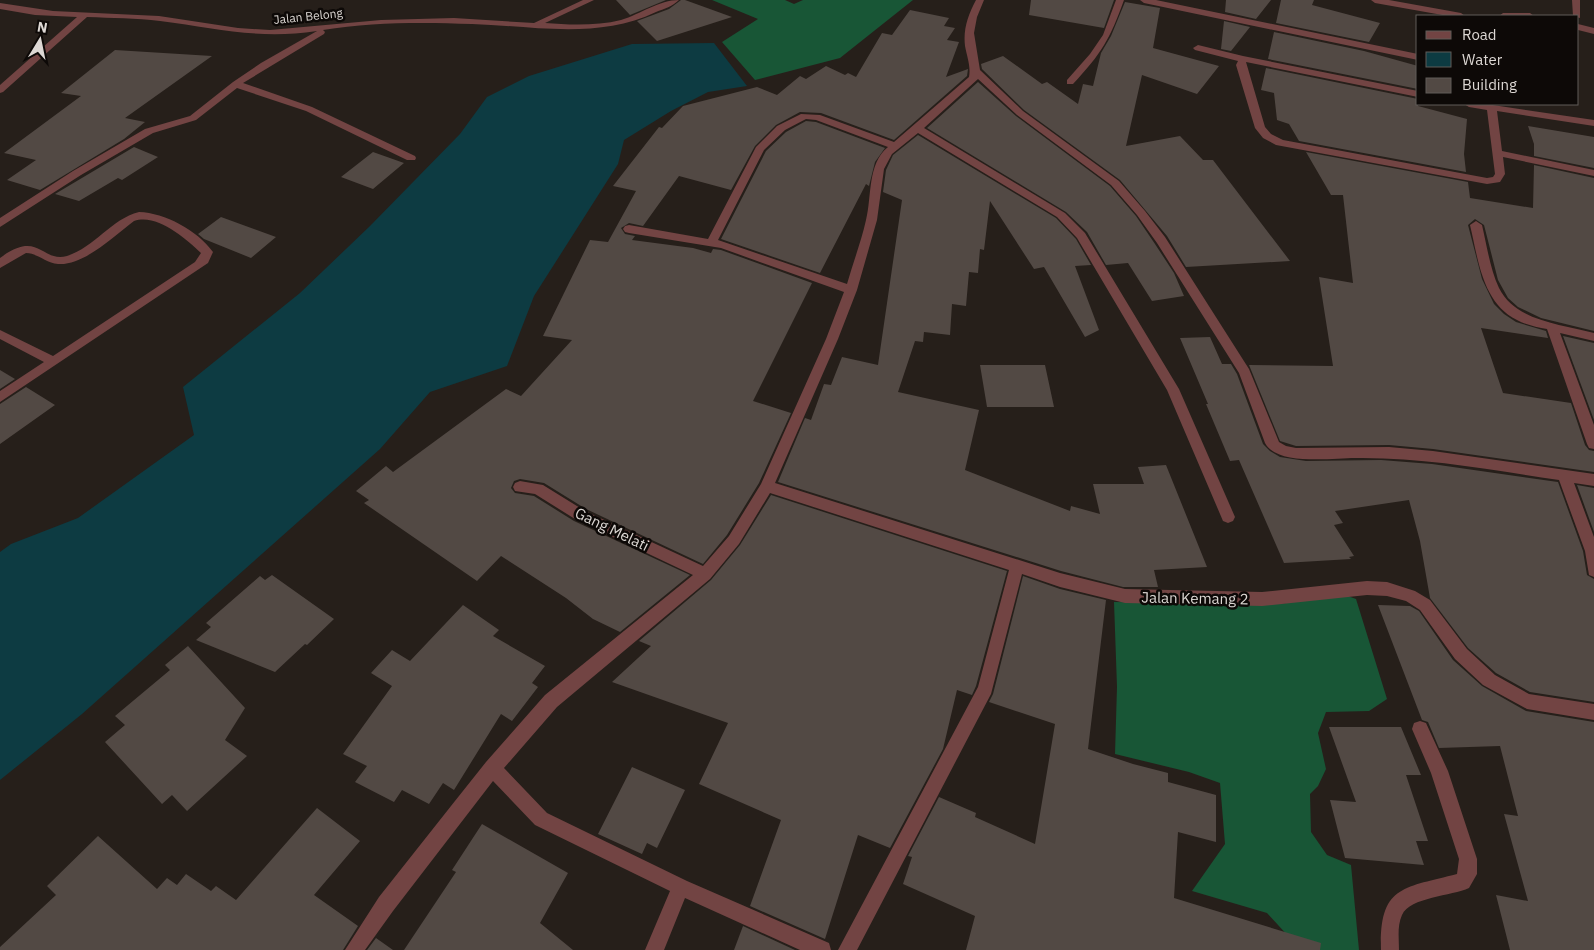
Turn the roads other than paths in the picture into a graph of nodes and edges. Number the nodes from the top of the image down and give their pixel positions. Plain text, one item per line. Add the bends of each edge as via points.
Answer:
1 (590, 0) edge
2 (675, 0) edge
3 (980, 0) edge
4 (1120, 0) edge
5 (1144, 0) edge
6 (1375, 0) edge
7 (1576, 0) edge
8 (0, 6) edge
9 (1456, 15) edge
10 (1577, 15) edge
11 (84, 16) junction
12 (537, 24) junction
13 (338, 25) junction
14 (1579, 25) edge
15 (1594, 31) edge
16 (1198, 48) dead end
17 (1416, 56) edge
18 (1243, 59) junction
19 (976, 72) junction
20 (1070, 82) dead end
21 (236, 84) junction
22 (0, 90) edge
23 (1416, 94) edge
24 (1475, 105) edge
25 (1492, 108) junction
26 (1594, 123) edge
27 (918, 128) junction
28 (895, 146) junction
29 (1497, 153) junction
30 (411, 158) dead end
31 (1594, 173) edge
32 (0, 223) edge
33 (1476, 225) dead end
34 (629, 229) dead end
35 (711, 243) junction
36 (0, 264) edge
37 (851, 290) junction
38 (1552, 326) junction
39 (0, 334) edge
40 (1594, 337) edge
41 (53, 361) junction
42 (0, 397) edge
43 (1594, 444) edge
44 (1564, 475) junction
45 (1594, 480) edge
46 (766, 486) junction
47 (520, 487) dead end
48 (1228, 517) dead end
49 (1017, 566) junction
50 (1594, 570) edge
51 (705, 574) junction
52 (1594, 712) edge
53 (1420, 729) dead end
54 (492, 768) junction
55 (681, 887) junction
56 (354, 950) edge
57 (654, 950) edge
58 (822, 950) edge
59 (847, 950) edge
60 (1390, 950) edge

1 - 12 street
2 - 12 street, Jalan Belong via 613,24
3 - 19 street via 970,28 970,47
4 - 20 street via 1107,35 1094,56
5 - 17 street
6 - 9 street
7 - 10 street
8 - 11 street, Jalan Belong
11 - 13 street, Jalan Belong via 142,17 264,33
11 - 22 street
12 - 13 street, Jalan Belong via 456,21
13 - 21 street via 282,53
14 - 15 street
16 - 18 street
18 - 23 street
18 - 29 street via 1242,68 1260,128 1280,143 1486,181 1496,180 1500,174
19 - 27 street via 974,78
19 - 44 street via 1020,113 1109,178 1141,213 1245,372 1272,443 1277,448 1296,453 1389,452 1433,456
21 - 30 street via 309,109
21 - 32 street via 193,118 149,131
24 - 25 street
25 - 26 street
25 - 29 street
27 - 28 street
27 - 48 street via 1062,215 1081,236 1173,389
28 - 35 street via 817,117 804,116 796,120 781,128 760,149
28 - 37 street via 879,169 872,220
29 - 31 street
33 - 38 street via 1496,297 1519,316
34 - 35 street
35 - 37 street
36 - 41 street via 19,251 30,248 44,258 67,260 130,218 144,214 156,216 207,252 199,265
37 - 46 street via 808,397
38 - 40 street
38 - 43 street
39 - 41 street
41 - 42 street
44 - 45 street
44 - 50 street via 1592,551
46 - 49 street, Jalan Kemang 2
46 - 51 street via 734,540
47 - 51 street, Gang Melati via 538,489 580,515
49 - 52 street, Jalan Kemang 2 via 1060,580 1138,598 1262,599 1367,588 1387,589 1425,605 1461,654 1488,680 1527,702
49 - 59 street via 985,689
51 - 54 street via 551,702
53 - 60 street via 1457,822 1468,858 1468,874 1463,882 1408,895 1399,903 1391,913 1388,929
54 - 55 street via 541,819
54 - 56 street
55 - 57 street
55 - 58 street

